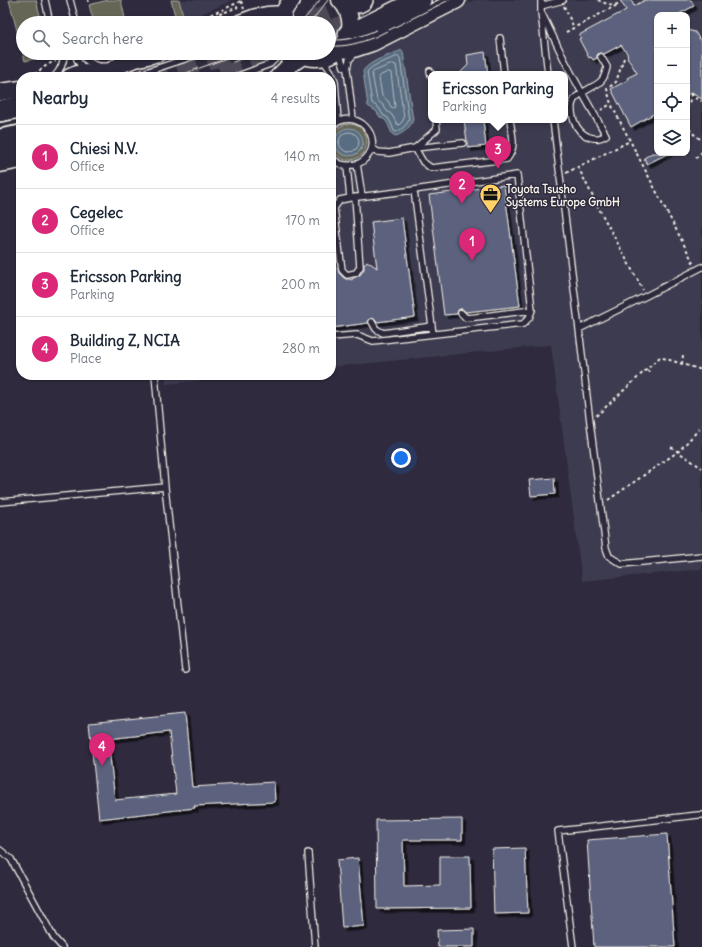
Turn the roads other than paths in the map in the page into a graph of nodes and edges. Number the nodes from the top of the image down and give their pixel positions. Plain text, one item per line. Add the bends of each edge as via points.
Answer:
1 (45, 0) edge
2 (70, 0) edge
3 (292, 0) edge
4 (396, 0) edge
5 (420, 0) edge
6 (457, 0) edge
7 (562, 0) edge
8 (356, 4) edge
9 (541, 6) edge
10 (48, 16) edge
11 (74, 16) edge
12 (262, 16) edge
13 (278, 16) edge
14 (283, 16) edge
15 (500, 38) dead end
16 (346, 45) junction
17 (336, 51) edge
18 (601, 57) dead end
19 (63, 60) edge
20 (77, 60) edge
21 (86, 60) edge
22 (134, 60) edge
23 (182, 60) edge
24 (274, 60) edge
25 (296, 60) edge
26 (315, 60) edge
27 (328, 60) edge
28 (127, 62) junction
29 (326, 64) junction
30 (347, 69) junction
31 (504, 71) edge
32 (548, 71) edge
33 (59, 72) edge
34 (95, 72) edge
35 (111, 72) edge
36 (146, 72) edge
37 (248, 72) edge
38 (283, 72) edge
39 (330, 72) edge
40 (0, 92) edge
41 (583, 92) junction
42 (16, 93) edge
43 (336, 94) edge
44 (16, 97) edge
45 (0, 111) edge
46 (353, 119) junction
47 (338, 121) joint
48 (436, 123) edge
49 (510, 123) edge
50 (553, 123) edge
51 (16, 137) edge
52 (0, 140) edge
53 (463, 143) dead end
54 (372, 148) junction
55 (415, 148) junction
56 (16, 150) edge
57 (0, 153) edge
58 (16, 161) edge
59 (336, 161) edge
60 (0, 164) edge
61 (357, 164) junction
62 (347, 166) junction
63 (414, 190) junction
64 (362, 196) junction
65 (353, 197) junction
66 (336, 205) edge
67 (336, 224) edge
68 (700, 268) edge
69 (532, 310) junction
70 (461, 313) dead end
71 (372, 322) dead end
72 (432, 326) junction
73 (579, 329) junction
74 (433, 334) junction
75 (336, 337) edge
76 (154, 380) edge
77 (165, 487) junction
78 (0, 502) edge
79 (702, 556) edge
80 (185, 670) dead end
81 (702, 815) edge
82 (0, 850) edge
83 (308, 853) dead end
84 (54, 938) junction
85 (54, 947) edge
86 (62, 947) edge
87 (315, 947) edge
88 (573, 947) edge

1 - 10 lane
2 - 11 lane
3 - 14 street
4 - 8 highway
5 - 16 highway via 362,29
6 - 16 street via 372,44
7 - 9 lane
8 - 16 street via 346,8 350,18 350,29
9 - 32 lane
9 - 41 lane via 564,60
12 - 13 street
15 - 31 lane
16 - 17 street
16 - 30 lane via 350,60
16 - 30 lane via 344,67
18 - 41 lane via 606,66 602,80
19 - 33 lane
20 - 34 lane via 82,66
21 - 28 lane via 100,67
22 - 28 street
23 - 36 lane
24 - 37 lane
25 - 38 street
26 - 29 street
27 - 29 street
28 - 35 street
29 - 39 lane
30 - 46 lane
40 - 42 street
41 - 41 lane via 606,135 601,138 585,135 576,126 572,102
43 - 47 lane
44 - 45 highway
46 - 47 lane
46 - 54 lane via 366,126 372,140
48 - 55 lane via 437,129
49 - 55 lane via 514,144 507,159 431,168 423,162
50 - 73 lane
51 - 52 highway
53 - 55 lane
54 - 55 lane via 378,152 389,153
54 - 61 lane via 368,156
56 - 57 main road
58 - 60 street
59 - 62 lane
61 - 62 lane
61 - 64 lane
62 - 65 lane
63 - 64 lane
63 - 69 lane via 517,175
63 - 72 lane
64 - 65 lane
65 - 66 lane via 340,200
65 - 67 lane via 360,267 356,273 347,275 342,270
68 - 73 lane
69 - 70 lane via 466,318
69 - 74 lane via 523,324
71 - 72 lane via 376,329 383,332
72 - 74 lane
73 - 79 lane via 600,505 609,556 622,564
74 - 75 lane via 373,341 357,335
76 - 77 lane
77 - 78 lane
77 - 80 lane
81 - 88 lane via 558,831
82 - 84 lane via 12,859
83 - 87 lane
84 - 85 lane
84 - 86 lane

